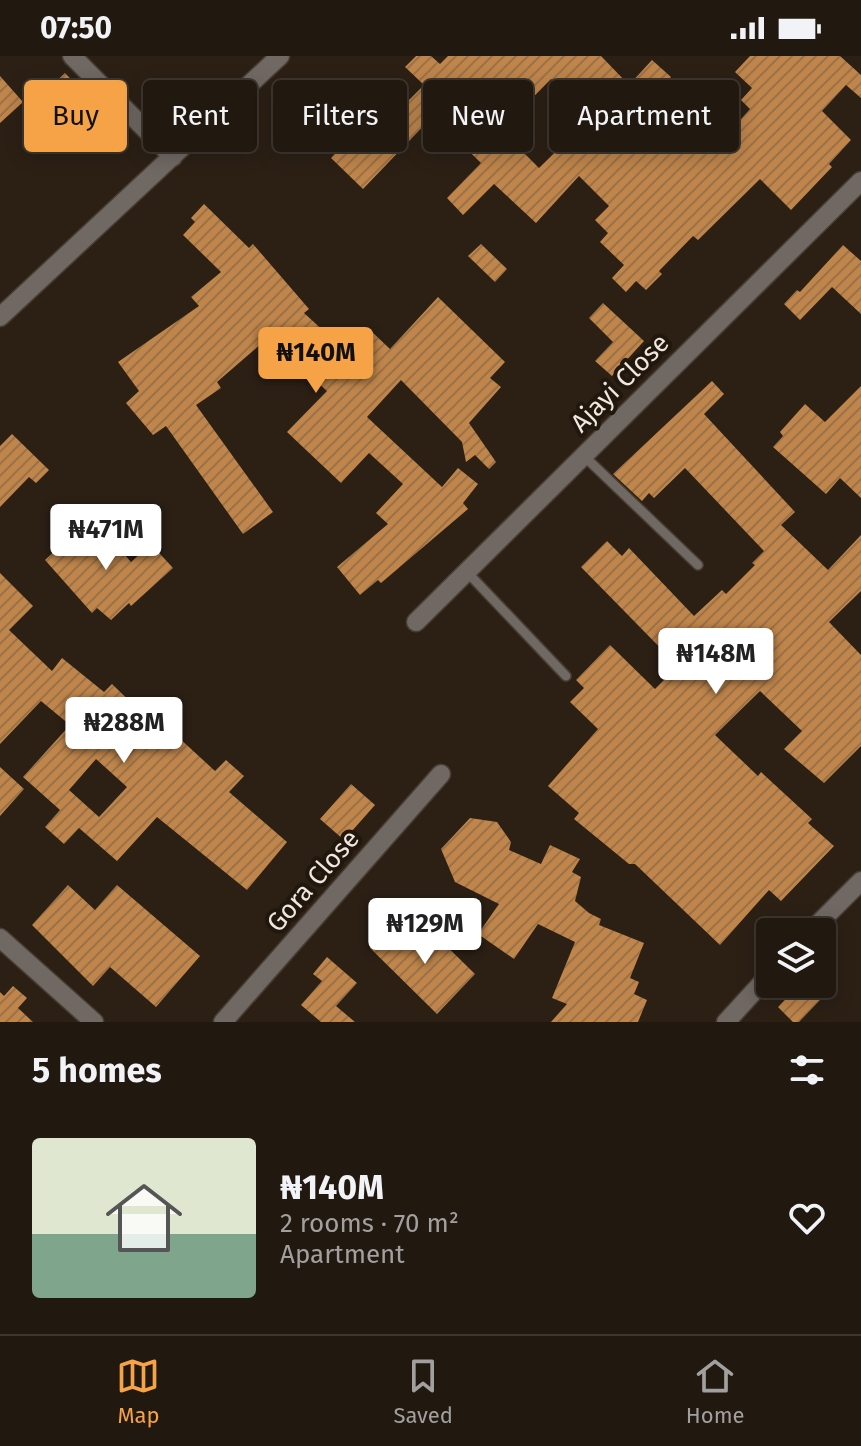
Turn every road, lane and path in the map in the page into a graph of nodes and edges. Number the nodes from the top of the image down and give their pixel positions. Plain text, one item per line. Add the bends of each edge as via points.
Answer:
1 (72, 56) edge
2 (280, 56) edge
3 (173, 157) junction
4 (857, 192) edge
5 (0, 317) edge
6 (584, 456) junction
7 (698, 565) dead end
8 (467, 572) junction
9 (416, 622) dead end
10 (566, 676) dead end
11 (441, 774) dead end
12 (861, 881) edge
13 (824, 918) edge
14 (0, 938) edge
15 (756, 989) edge
16 (94, 1022) edge
17 (223, 1022) edge
18 (726, 1022) edge

1 - 3 street
2 - 3 street
3 - 5 street
4 - 6 street, Ajayi Close
6 - 7 lane
6 - 8 street, Ajayi Close
8 - 9 street, Ajayi Close
8 - 10 lane
11 - 17 street, Gora Close
12 - 13 street
14 - 16 street
15 - 18 street

